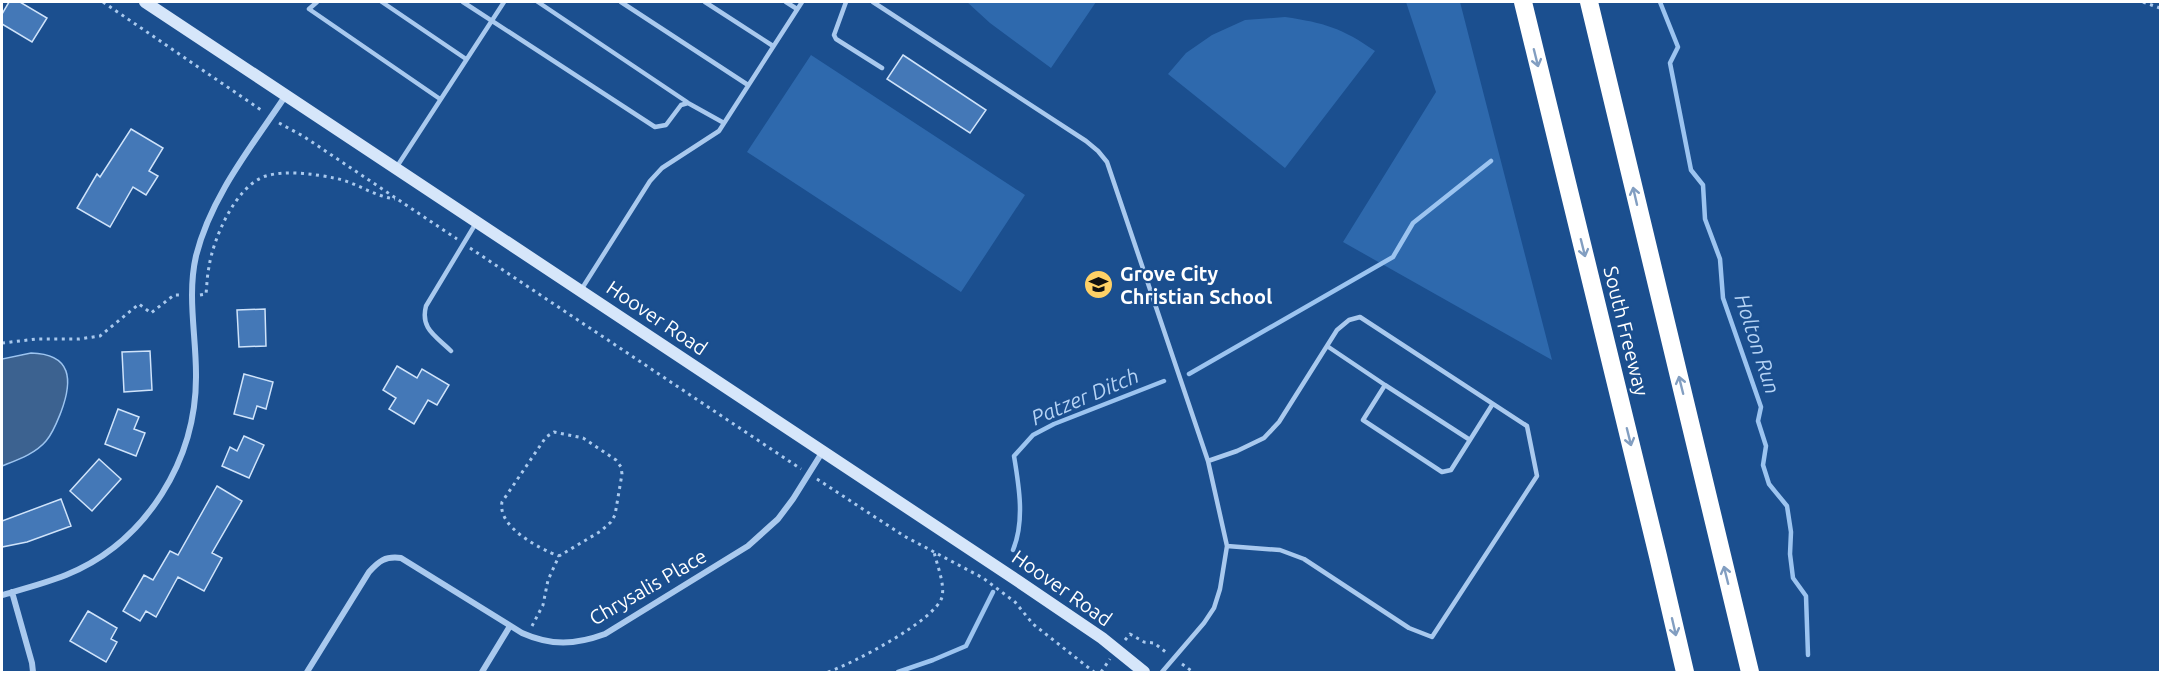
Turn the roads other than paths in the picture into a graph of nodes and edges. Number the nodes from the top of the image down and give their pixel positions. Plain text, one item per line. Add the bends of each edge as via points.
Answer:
1 (145, 2) edge
2 (317, 2) edge
3 (382, 2) edge
4 (463, 2) edge
5 (504, 2) edge
6 (538, 2) edge
7 (621, 2) edge
8 (705, 2) edge
9 (786, 2) edge
10 (802, 2) edge
11 (846, 2) edge
12 (873, 2) edge
13 (1523, 2) edge
14 (1589, 2) edge
15 (797, 9) junction
16 (491, 20) junction
17 (773, 46) junction
18 (466, 59) junction
19 (882, 68) dead end
20 (748, 85) junction
21 (286, 95) junction
22 (440, 99) junction
23 (688, 103) junction
24 (724, 123) junction
25 (396, 168) junction
26 (477, 221) junction
27 (581, 290) junction
28 (1327, 346) junction
29 (451, 351) dead end
30 (1385, 385) junction
31 (1492, 405) junction
32 (1470, 440) junction
33 (823, 451) junction
34 (1208, 461) junction
35 (1227, 546) junction
36 (12, 592) junction
37 (2, 595) edge
38 (510, 626) junction
39 (33, 672) edge
40 (307, 672) edge
41 (482, 672) edge
42 (1143, 672) edge
43 (1162, 672) edge
44 (1684, 672) edge
45 (1750, 672) edge

1 - 21 main road, Hoover Road
2 - 22 lane via 309,9
3 - 18 lane
4 - 16 lane
5 - 16 lane
6 - 23 lane
7 - 20 lane
8 - 17 lane
9 - 15 lane
10 - 15 lane
11 - 19 lane via 836,39
12 - 34 lane via 1086,141 1107,162
13 -> 44 highway, South Freeway
45 -> 14 highway, South Freeway
15 - 17 lane
16 - 18 lane
16 - 23 lane via 655,127 666,125 681,105
17 - 20 lane
18 - 22 lane
20 - 24 lane
21 - 25 main road, Hoover Road
21 - 36 street via 224,189 202,236 192,285 195,406 178,467 165,491 140,524 101,555 66,575
22 - 25 lane
23 - 24 lane
24 - 27 lane via 719,131 662,168 650,181
25 - 26 main road, Hoover Road
26 - 27 main road, Hoover Road
26 - 29 lane via 423,317 427,328
27 - 33 main road, Hoover Road
28 - 30 lane
28 - 31 lane via 1337,330 1360,317
28 - 34 lane via 1279,423 1264,438
30 - 32 lane
30 - 32 lane via 1363,420 1442,472 1451,470
31 - 32 lane
31 - 35 lane via 1527,426 1537,476 1432,637 1409,628 1304,559 1280,550
33 - 38 street, Chrysalis Place via 778,519 748,546 605,634 563,644 541,641
33 - 42 main road, Hoover Road via 1018,581
34 - 35 lane
35 - 43 lane via 1214,608
36 - 37 street
36 - 39 street
38 - 40 street, Chrysalis Place via 401,558 389,556 369,572
38 - 41 street

